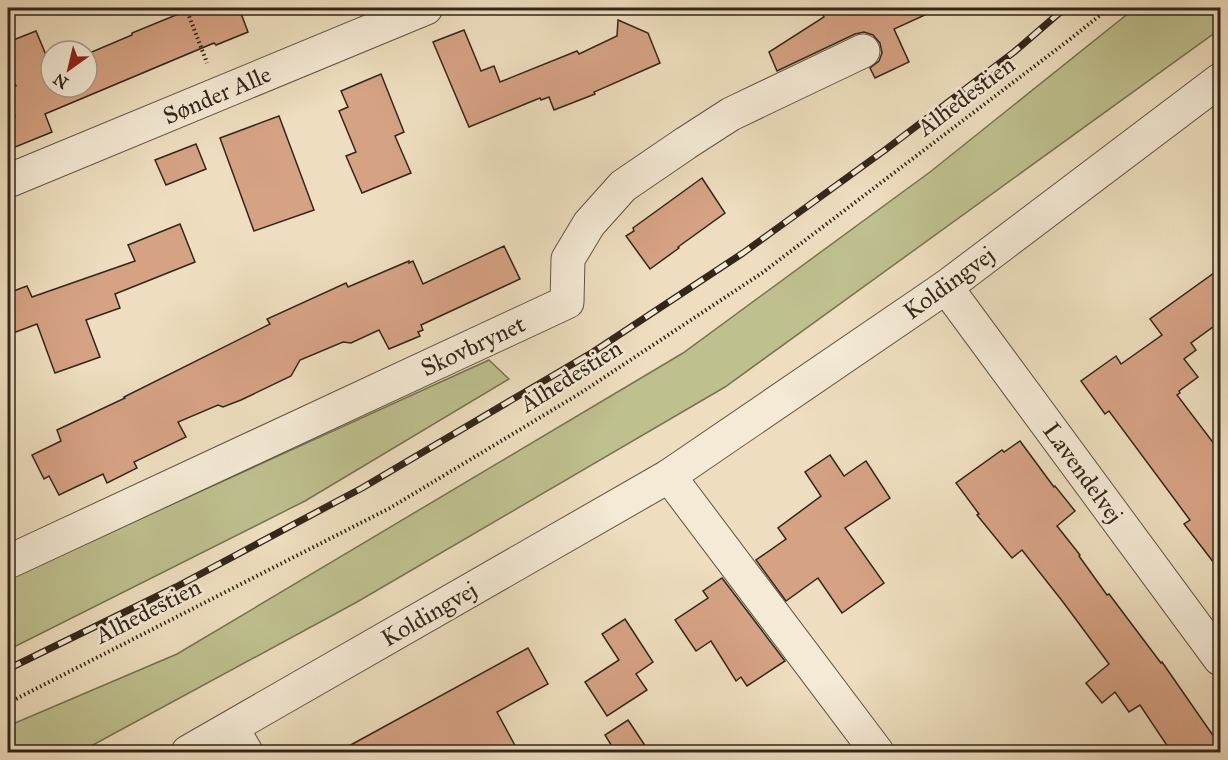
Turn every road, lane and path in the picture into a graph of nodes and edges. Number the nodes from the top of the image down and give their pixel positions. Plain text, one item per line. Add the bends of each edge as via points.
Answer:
1 (186, 8) edge
2 (426, 8) edge
3 (1109, 8) edge
4 (863, 51) dead end
5 (1221, 80) edge
6 (219, 93) junction
7 (8, 181) edge
8 (946, 287) junction
9 (669, 476) junction
10 (8, 562) edge
11 (1221, 659) edge
12 (8, 703) edge
13 (239, 740) edge
14 (188, 753) edge
15 (877, 753) edge

1 - 6 path
2 - 6 street, Sønder Alle
3 - 12 path, Alhedestien via 762,273 579,394 390,508
4 - 10 street, Skovbrynet via 731,114 623,186 588,224 568,259 567,302
5 - 8 street, Koldingvej
6 - 7 street, Sønder Alle
8 - 9 street, Koldingvej
8 - 11 street, Lavendelvej
9 - 13 street, Koldingvej
9 - 15 street
13 - 14 street, Koldingvej

